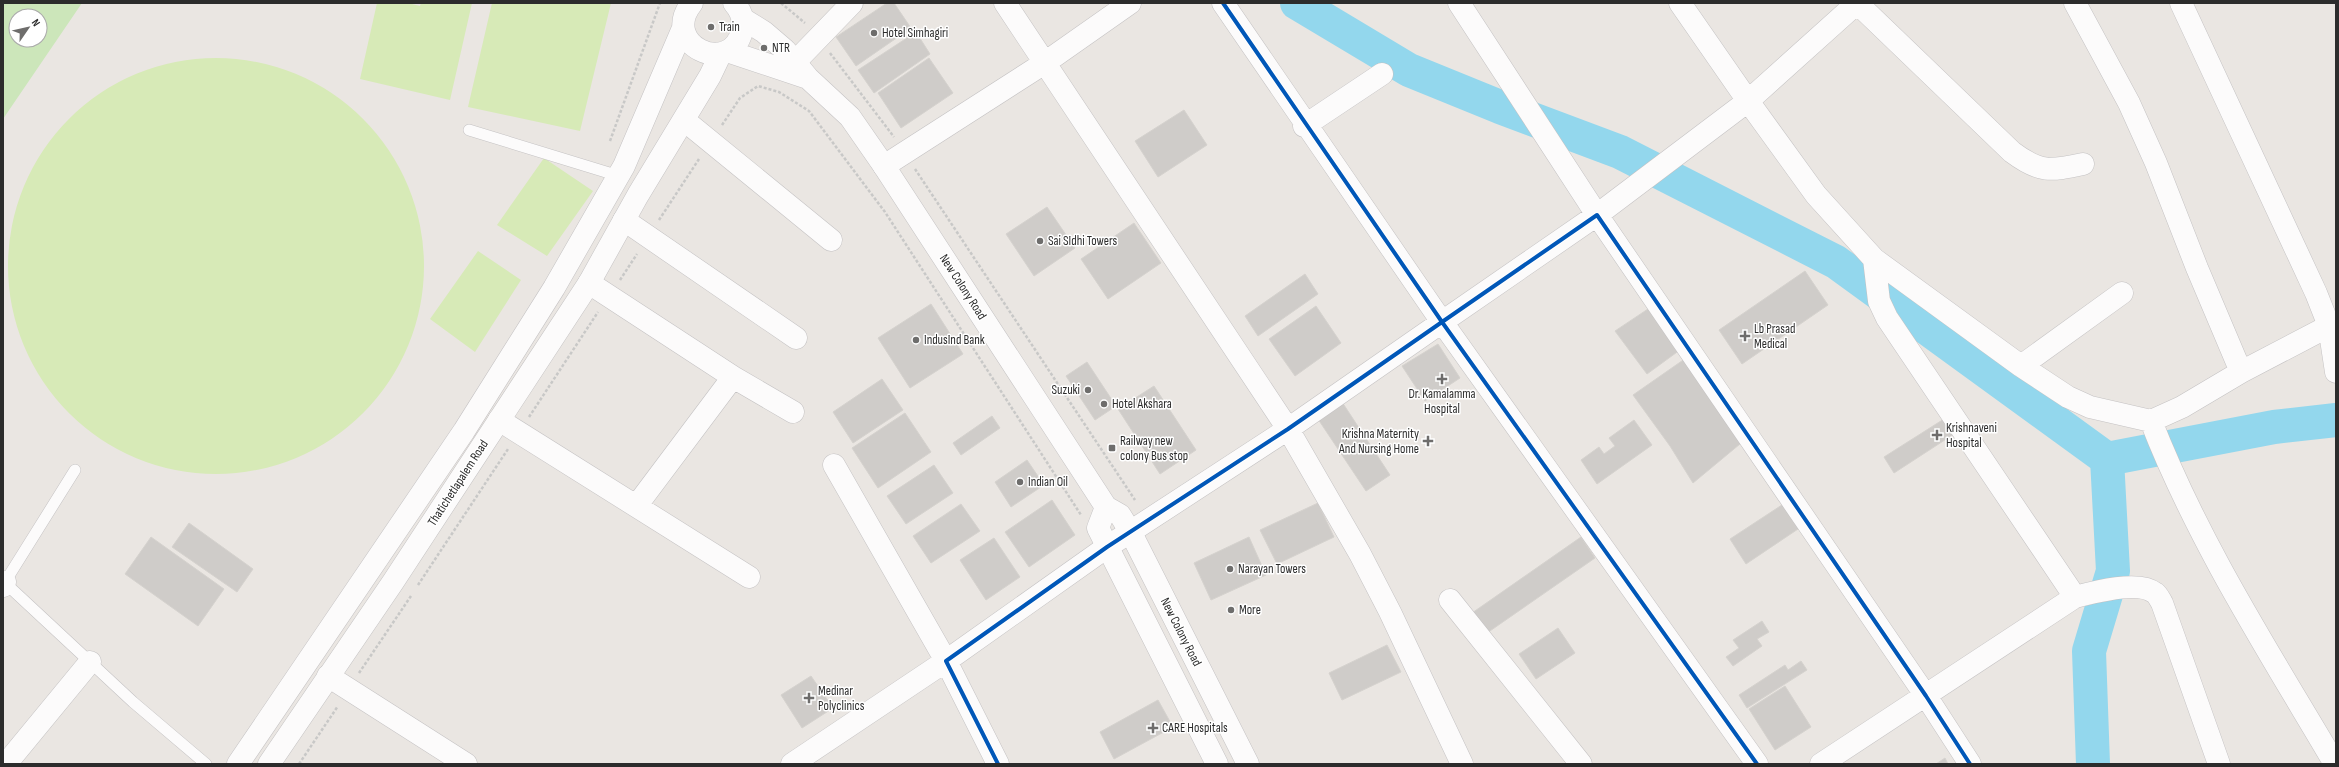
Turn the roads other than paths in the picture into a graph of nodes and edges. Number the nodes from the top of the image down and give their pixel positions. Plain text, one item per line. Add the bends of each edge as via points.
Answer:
1 (852, 3) edge
2 (1005, 3) edge
3 (1459, 3) edge
4 (1680, 3) edge
5 (1857, 3) edge
6 (2075, 3) edge
7 (2181, 3) edge
8 (1126, 5) edge
9 (1224, 5) edge
10 (687, 11) edge
11 (738, 11) edge
12 (724, 52) junction
13 (1046, 62) junction
14 (801, 70) junction
15 (1382, 74) dead end
16 (1748, 101) junction
17 (684, 120) junction
18 (1305, 126) junction
19 (469, 130) dead end
20 (2083, 164) dead end
21 (884, 166) junction
22 (609, 172) junction
23 (1597, 215) junction
24 (624, 220) junction
25 (831, 240) dead end
26 (1874, 265) junction
27 (589, 283) junction
28 (2122, 293) dead end
29 (1442, 322) junction
30 (2332, 324) edge
31 (796, 338) dead end
32 (2021, 366) junction
33 (2241, 372) junction
34 (2336, 372) edge
35 (733, 376) junction
36 (793, 412) dead end
37 (499, 420) junction
38 (2152, 426) junction
39 (1288, 429) junction
40 (834, 465) dead end
41 (76, 470) dead end
42 (637, 505) junction
43 (1106, 507) junction
44 (1130, 531) junction
45 (1107, 547) junction
46 (748, 577) dead end
47 (4, 583) edge
48 (2082, 595) junction
49 (1450, 600) dead end
50 (946, 660) junction
51 (90, 662) junction
52 (328, 676) junction
53 (1926, 696) junction
54 (794, 763) edge
55 (6, 764) edge
56 (206, 764) edge
57 (238, 764) edge
58 (269, 764) edge
59 (466, 764) edge
60 (998, 764) edge
61 (1217, 764) edge
62 (1248, 764) edge
63 (1462, 764) edge
64 (1581, 764) edge
65 (1757, 764) edge
66 (1821, 764) edge
67 (1970, 764) edge
68 (2219, 764) edge
69 (2335, 764) edge

1 - 14 street
2 - 13 street
3 - 23 street
4 - 16 street
5 - 16 street
5 - 20 street via 2012,152 2028,164 2054,170
6 - 33 street via 2129,103 2156,163
7 - 30 street
8 - 13 street
9 - 18 street
10 - 12 street via 690,44 704,53
10 - 22 street
11 - 12 street, Thatichetlapalem Road via 740,38
11 - 14 street, New Colony Road via 785,50
12 - 14 street
12 - 17 street, Thatichetlapalem Road
13 - 21 street
13 - 39 street
14 - 21 street, New Colony Road via 850,117
15 - 18 street
16 - 23 street
16 - 26 street via 1816,195
17 - 24 street, Thatichetlapalem Road
17 - 25 street
18 - 29 street
19 - 22 lane
21 - 43 street, New Colony Road
22 - 57 street via 557,282 464,431
23 - 29 street
23 - 53 street
24 - 27 street, Thatichetlapalem Road
24 - 31 street
26 - 32 street
26 - 48 street via 1879,301 1887,318
27 - 35 street
27 - 37 street, Thatichetlapalem Road
28 - 32 street
29 - 39 street
29 - 65 street
30 - 33 street
30 - 34 street
32 - 38 street via 2068,397 2090,407
33 - 38 street
35 - 36 street
35 - 42 street
37 - 42 street
37 - 52 street, Thatichetlapalem Road
38 - 69 street via 2206,541
39 - 44 street
39 - 63 street via 1360,554
40 - 50 street
41 - 47 lane
42 - 46 street
43 - 44 street, New Colony Road via 1120,515
43 - 45 street, New Colony Road via 1098,528
44 - 45 street
44 - 62 street, New Colony Road
45 - 50 street
45 - 61 street, New Colony Road
47 - 51 lane
48 - 53 street
48 - 68 street via 2126,588 2146,588 2156,593 2162,603
49 - 64 street
50 - 54 street
50 - 60 street
51 - 55 street
51 - 56 lane
52 - 58 street, Thatichetlapalem Road
52 - 59 street
53 - 66 street
53 - 67 street

